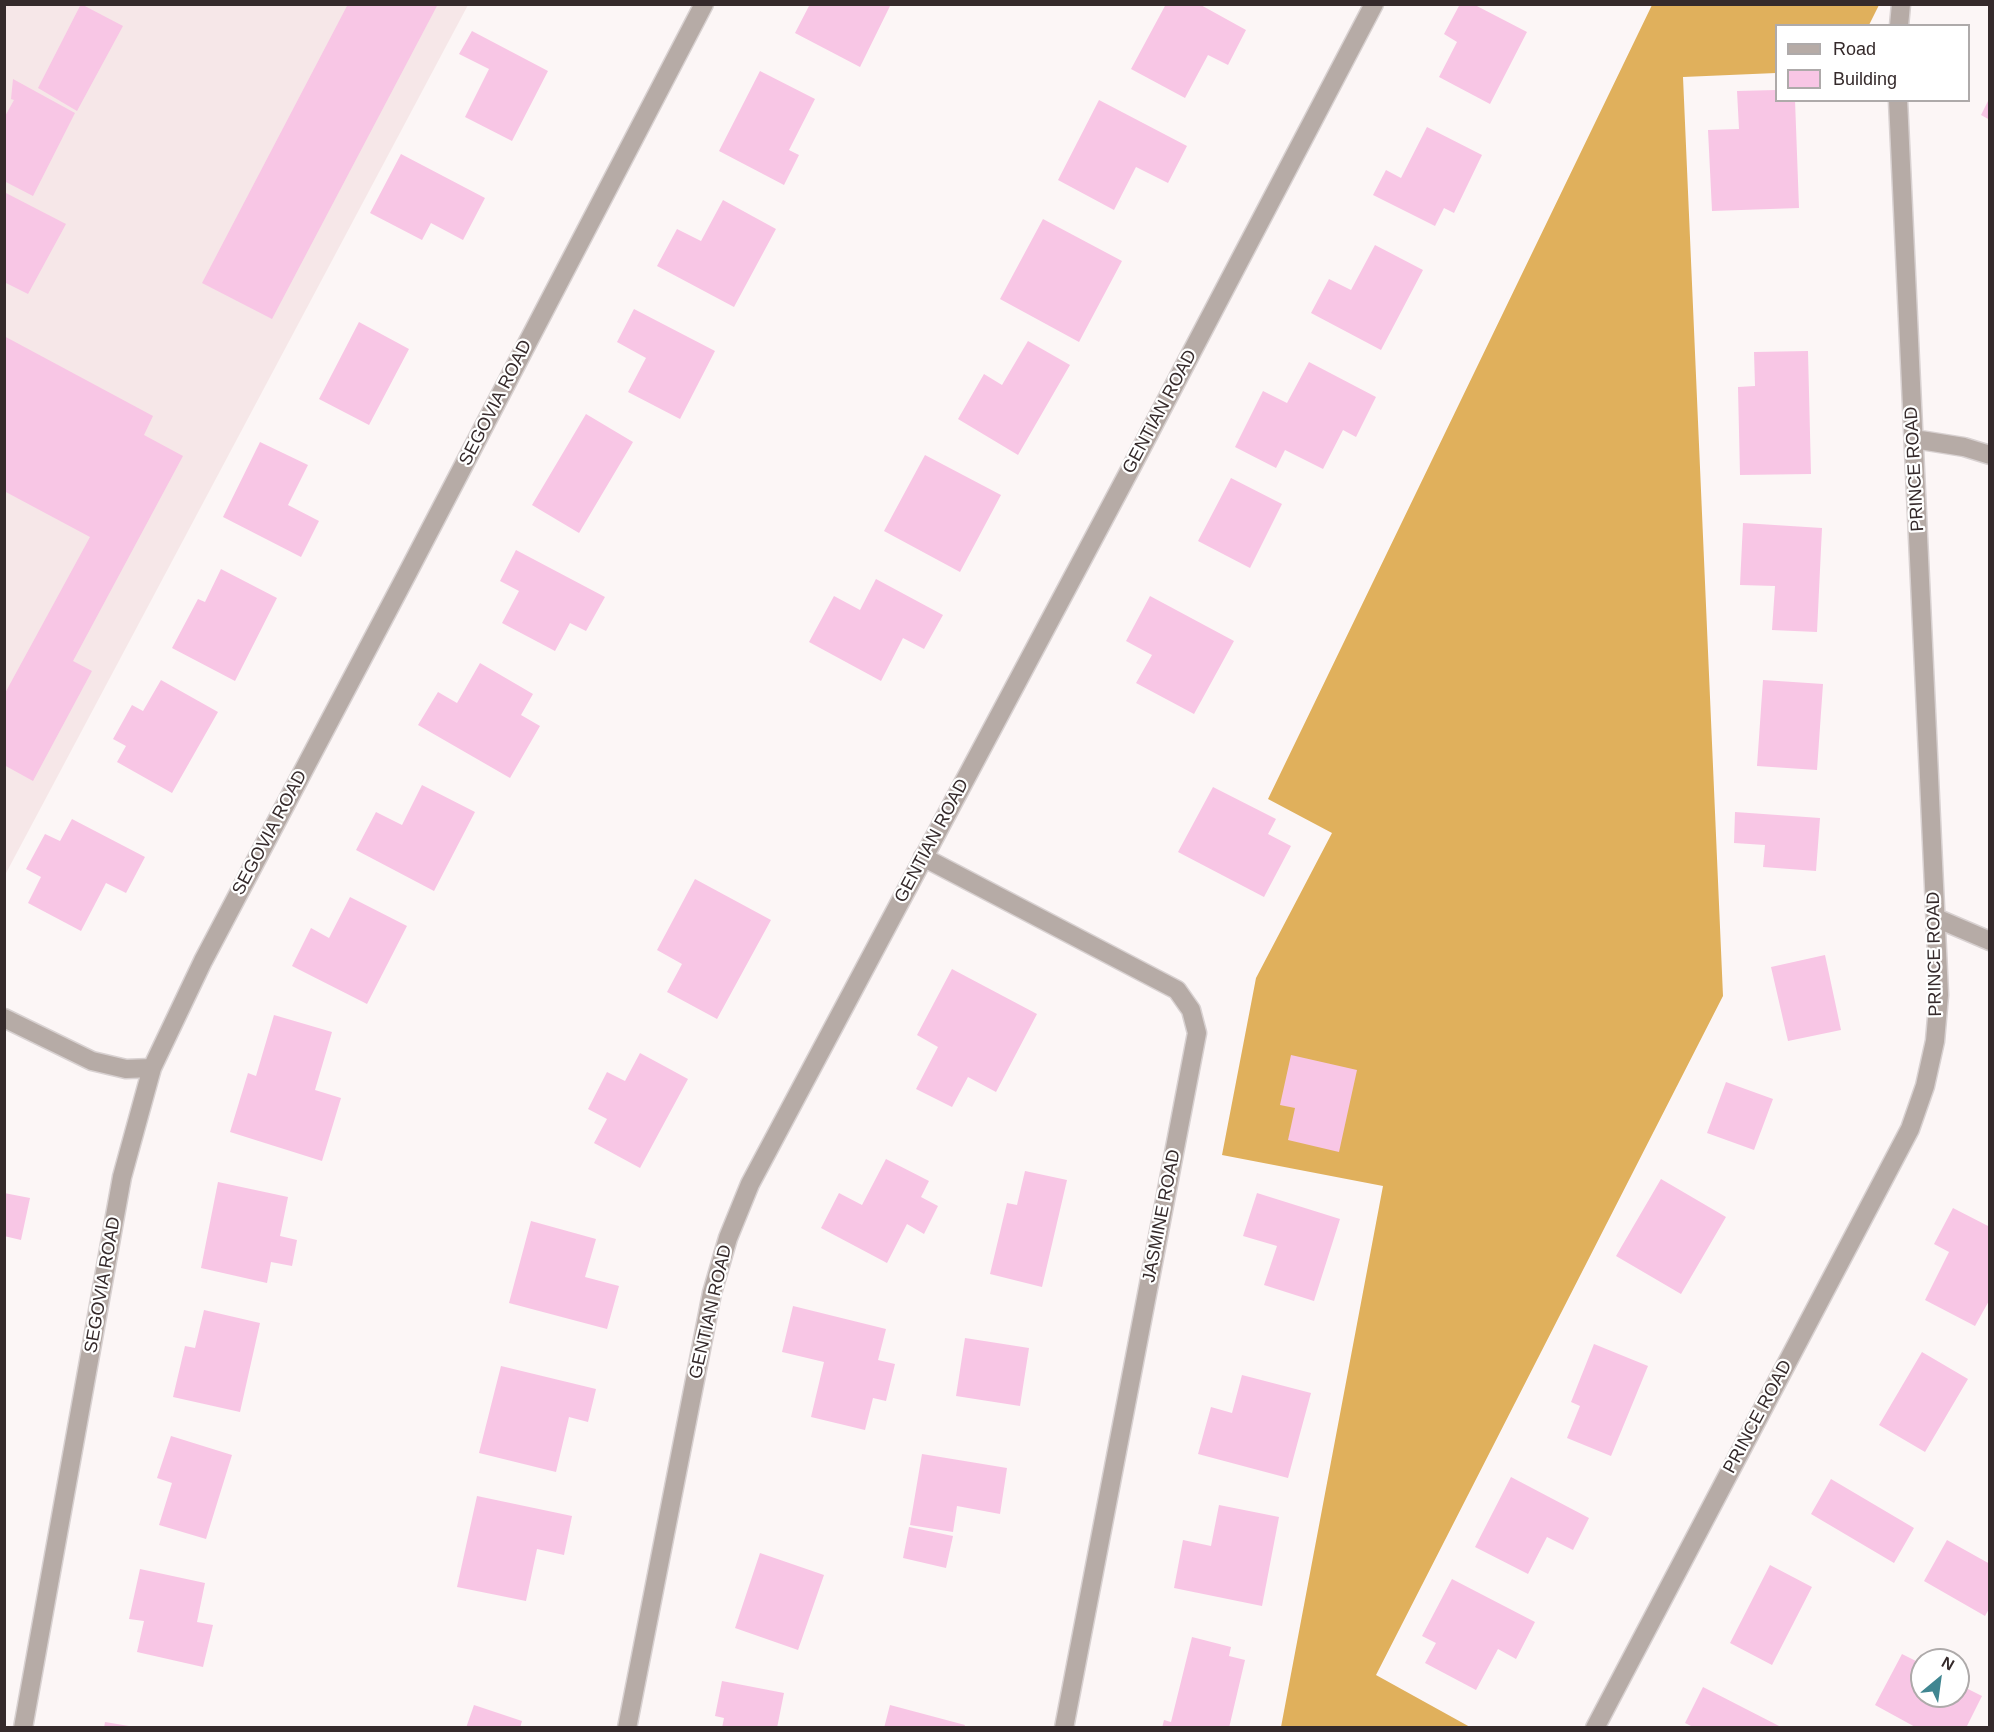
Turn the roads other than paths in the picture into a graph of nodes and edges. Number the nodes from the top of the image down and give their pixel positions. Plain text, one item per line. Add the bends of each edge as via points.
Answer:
1 (704, 4) edge
2 (1374, 4) edge
3 (1901, 4) edge
4 (1899, 24) edge
5 (1898, 102) edge
6 (1914, 439) junction
7 (1989, 455) edge
8 (923, 857) junction
9 (1935, 918) junction
10 (1989, 941) edge
11 (4, 1018) edge
12 (152, 1068) junction
13 (23, 1728) edge
14 (627, 1728) edge
15 (1064, 1728) edge
16 (1595, 1728) edge

1 - 12 street, SEGOVIA ROAD via 203,961
2 - 8 street, GENTIAN ROAD
3 - 4 street
5 - 6 street, PRINCE ROAD
6 - 7 street
6 - 9 street, PRINCE ROAD
8 - 14 street, GENTIAN ROAD via 750,1184 728,1238 712,1293
8 - 15 street, JASMINE ROAD via 1177,990 1191,1010 1197,1033
9 - 10 street
9 - 16 street, PRINCE ROAD via 1939,995 1935,1041 1910,1130
11 - 12 street via 92,1061 126,1069
12 - 13 street, SEGOVIA ROAD via 122,1177

